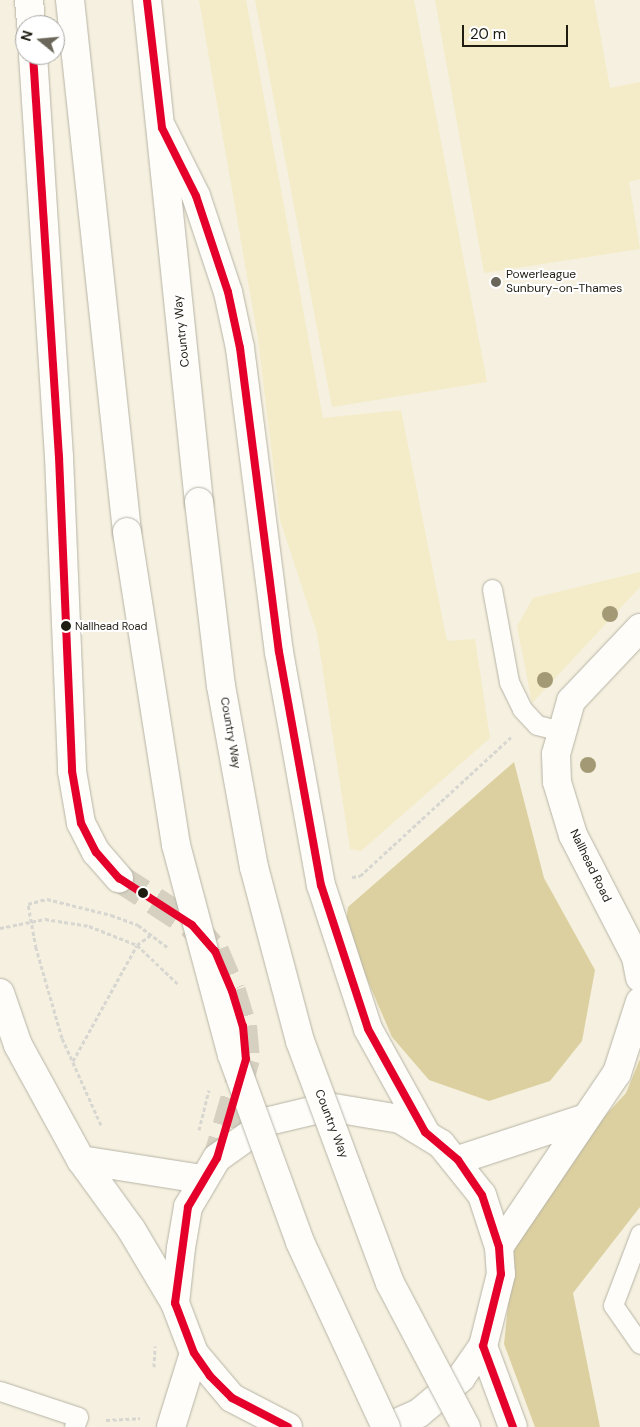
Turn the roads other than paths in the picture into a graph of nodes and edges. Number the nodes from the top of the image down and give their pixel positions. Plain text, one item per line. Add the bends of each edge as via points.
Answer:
1 (29, 0) edge
2 (70, 0) edge
3 (147, 0) edge
4 (30, 15) edge
5 (34, 65) edge
6 (162, 128) junction
7 (492, 589) dead end
8 (640, 628) edge
9 (549, 728) junction
10 (120, 878) tunnel mouth
11 (640, 978) edge
12 (0, 993) edge
13 (640, 1002) edge
14 (583, 1119) junction
15 (425, 1132) junction
16 (81, 1160) junction
17 (458, 1160) junction
18 (201, 1179) junction
19 (640, 1234) edge
20 (499, 1247) junction
21 (176, 1303) junction
22 (640, 1344) edge
23 (483, 1346) junction
24 (194, 1353) junction
25 (0, 1391) edge
26 (76, 1422) edge
27 (172, 1427) edge
28 (288, 1427) edge
29 (386, 1427) edge
30 (466, 1427) edge
31 (513, 1427) edge

1 - 4 main road
2 - 29 main road, bridge via 127,532 176,845 232,1055 300,1242
3 - 6 main road, Country Way
5 - 10 main road via 59,458 72,770 81,823 96,852
6 - 15 main road via 196,196 228,292 241,358 279,652 321,885 368,1029
6 - 30 main road, Country Way, bridge via 199,502 221,686 254,867 300,1041 390,1283
7 - 9 lane via 509,682
8 - 9 main road, Nallhead Road
9 - 11 main road, Nallhead Road via 557,782 573,835 636,957
12 - 16 main road via 18,1045
13 - 14 main road via 617,1072
14 - 17 main road
14 - 20 main road
15 - 17 main road
15 - 18 main road via 400,1119 328,1107 269,1122 217,1158
16 - 18 main road
16 - 21 main road via 131,1229
17 - 20 main road via 482,1195
18 - 21 main road via 188,1207
19 - 22 lane via 613,1304
20 - 23 main road via 501,1274
21 - 24 main road
23 - 29 main road via 461,1378 419,1413
23 - 31 main road
24 - 27 main road
24 - 28 main road via 232,1398
25 - 26 lane

